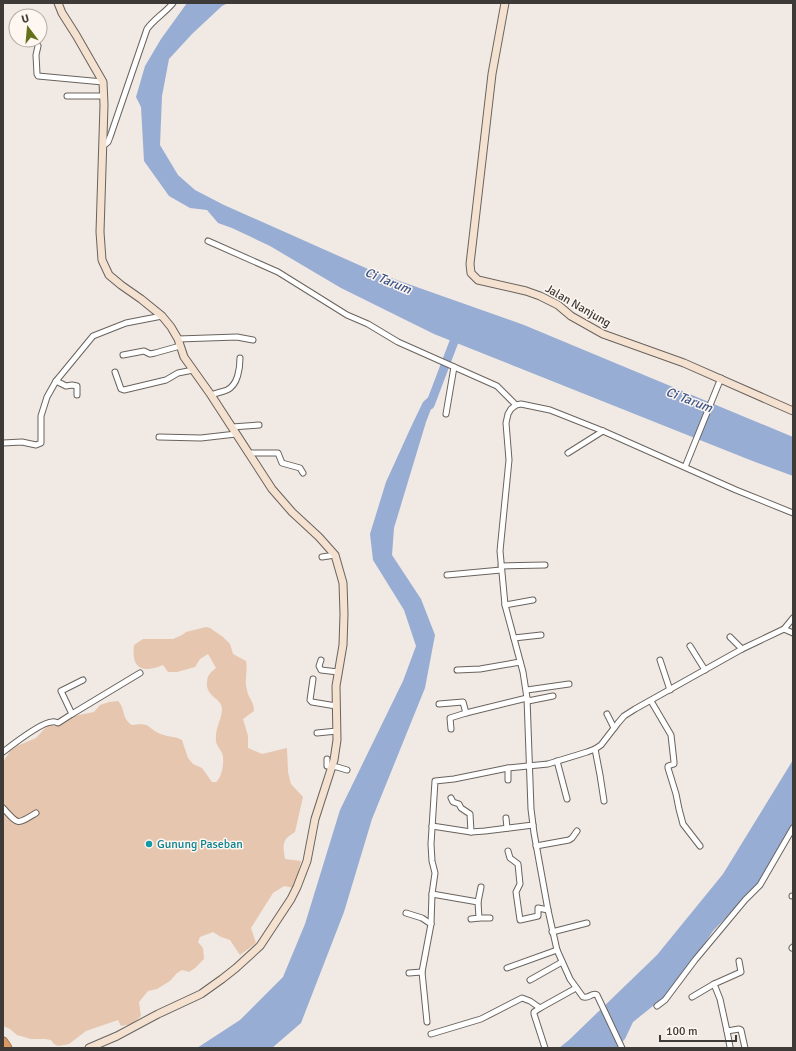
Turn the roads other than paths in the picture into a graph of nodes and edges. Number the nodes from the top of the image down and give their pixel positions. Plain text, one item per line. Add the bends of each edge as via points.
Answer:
1 (58, 3) edge
2 (173, 3) edge
3 (505, 3) edge
4 (38, 48) edge
5 (102, 82) junction
6 (67, 96) dead end
7 (104, 96) junction
8 (103, 146) junction
9 (208, 241) dead end
10 (162, 316) junction
11 (253, 340) dead end
12 (179, 342) junction
13 (123, 355) dead end
14 (240, 358) dead end
15 (454, 367) junction
16 (193, 370) junction
17 (115, 372) dead end
18 (721, 378) junction
19 (56, 381) junction
20 (76, 395) dead end
21 (211, 395) junction
22 (516, 405) junction
23 (793, 411) edge
24 (446, 414) dead end
25 (259, 425) dead end
26 (232, 427) junction
27 (603, 431) junction
28 (236, 434) junction
29 (159, 437) dead end
30 (3, 443) edge
31 (248, 453) junction
32 (568, 453) dead end
33 (685, 467) junction
34 (303, 474) dead end
35 (793, 513) edge
36 (335, 555) junction
37 (322, 557) dead end
38 (545, 564) dead end
39 (501, 568) junction
40 (447, 575) dead end
41 (533, 600) dead end
42 (506, 605) junction
43 (793, 618) edge
44 (784, 629) junction
45 (793, 633) edge
46 (541, 634) dead end
47 (730, 637) dead end
48 (514, 638) junction
49 (690, 646) dead end
50 (742, 649) junction
51 (321, 660) dead end
52 (660, 660) dead end
53 (520, 662) junction
54 (457, 670) dead end
55 (705, 670) junction
56 (338, 672) junction
57 (140, 673) dead end
58 (313, 679) dead end
59 (83, 680) dead end
60 (568, 684) dead end
61 (527, 690) junction
62 (670, 690) junction
63 (552, 696) dead end
64 (528, 699) junction
65 (651, 701) junction
66 (439, 704) dead end
67 (336, 706) junction
68 (466, 713) junction
69 (72, 714) junction
70 (607, 714) dead end
71 (614, 728) junction
72 (451, 730) dead end
73 (337, 731) junction
74 (317, 733) dead end
75 (595, 749) junction
76 (3, 752) edge
77 (329, 761) junction
78 (557, 762) junction
79 (530, 766) junction
80 (508, 768) junction
81 (347, 770) dead end
82 (508, 780) dead end
83 (451, 798) dead end
84 (567, 799) dead end
85 (604, 801) dead end
86 (3, 808) edge
87 (36, 813) dead end
88 (506, 818) dead end
89 (533, 825) junction
90 (432, 826) junction
91 (507, 828) junction
92 (793, 828) edge
93 (577, 831) dead end
94 (471, 832) junction
95 (536, 846) junction
96 (700, 846) dead end
97 (508, 851) dead end
98 (481, 887) dead end
99 (432, 894) junction
100 (478, 902) junction
101 (548, 910) junction
102 (406, 912) dead end
103 (471, 918) dead end
104 (479, 918) junction
105 (490, 918) dead end
106 (587, 923) dead end
107 (431, 924) junction
108 (552, 932) junction
109 (557, 950) junction
110 (739, 961) dead end
111 (562, 962) junction
112 (507, 968) dead end
113 (422, 972) junction
114 (409, 973) dead end
115 (530, 980) dead end
116 (714, 984) junction
117 (576, 988) junction
118 (692, 997) dead end
119 (657, 1006) dead end
120 (540, 1008) junction
121 (427, 1022) dead end
122 (727, 1031) junction
123 (431, 1034) dead end
124 (3, 1042) edge
125 (622, 1047) edge
126 (730, 1047) edge
127 (7, 1048) edge
128 (89, 1048) edge
129 (545, 1048) edge
130 (745, 1048) edge

1 - 5 street
2 - 8 street via 147,29 110,137
3 - 18 street, Jalan Nanjung via 492,74 471,273 478,280 526,290 558,305 603,334
4 - 5 street via 38,76
5 - 7 street
6 - 7 street
7 - 8 street
8 - 10 street via 100,232 102,260 109,275
9 - 15 street via 278,272 347,315
10 - 12 street
10 - 19 street via 126,323 95,334
11 - 12 street via 237,337
12 - 13 street via 155,353 142,351
12 - 16 street via 184,357
14 - 21 street via 233,386
15 - 22 street via 497,386
15 - 24 street
16 - 17 street via 178,373 166,380 124,390 121,389
16 - 21 street
18 - 23 street, Jalan Nanjung
18 - 33 street
19 - 20 street via 66,386 77,386
19 - 30 street via 42,410 41,443
21 - 26 street
22 - 27 street via 550,410
22 - 39 street via 510,409 506,423 509,460 500,541
25 - 26 street
26 - 28 street
27 - 32 street
27 - 33 street
28 - 29 street via 201,438
28 - 31 street
31 - 34 street via 278,453 282,463 300,468
31 - 36 street via 272,489
33 - 35 street
36 - 37 street
36 - 56 street via 343,583 344,614 343,645
38 - 39 street
39 - 40 street
39 - 42 street
41 - 42 street
42 - 48 street
43 - 44 street
44 - 45 street
44 - 50 street
46 - 48 street
47 - 50 street
48 - 53 street
49 - 55 street
50 - 55 street
51 - 56 street via 321,670
52 - 62 street
53 - 54 street
53 - 61 street
55 - 62 street
56 - 67 street
57 - 69 street
58 - 67 street via 310,700
59 - 69 street via 61,691
60 - 61 street
61 - 64 street
62 - 65 street
63 - 64 street
64 - 68 street
64 - 79 street
65 - 71 street via 624,716
65 - 96 street via 671,735 674,764 668,768 684,824
66 - 68 street via 463,702
67 - 73 street
68 - 72 street via 450,718
69 - 76 street via 58,723 48,722
70 - 71 street
71 - 75 street
73 - 74 street
73 - 77 street via 337,740
75 - 78 street
75 - 85 street
77 - 81 street
77 - 128 street via 307,861 297,888 260,946 201,994
78 - 79 street
78 - 84 street
79 - 80 street
79 - 89 street
80 - 82 street
80 - 90 street via 435,781
83 - 94 street via 470,814
86 - 87 street via 17,822
88 - 91 street
89 - 91 street
89 - 95 street
90 - 94 street
90 - 99 street via 431,858 435,873
91 - 94 street
92 - 119 street via 760,885 695,960 665,1000
93 - 95 street via 568,840
95 - 101 street
97 - 101 street via 510,858 518,864 520,884 516,892 520,920 538,916 538,908
98 - 100 street
99 - 100 street
99 - 107 street
100 - 104 street
101 - 108 street
102 - 107 street
103 - 104 street
104 - 105 street
106 - 108 street
107 - 113 street
108 - 109 street
109 - 111 street
109 - 112 street
110 - 116 street via 740,972
111 - 115 street
111 - 117 street
113 - 114 street
113 - 121 street
116 - 118 street
116 - 122 street
117 - 120 street
117 - 125 street via 585,998 597,995
120 - 123 street via 522,998 480,1019
120 - 129 street via 534,1014
122 - 126 street
122 - 130 street via 741,1030
124 - 127 highway

